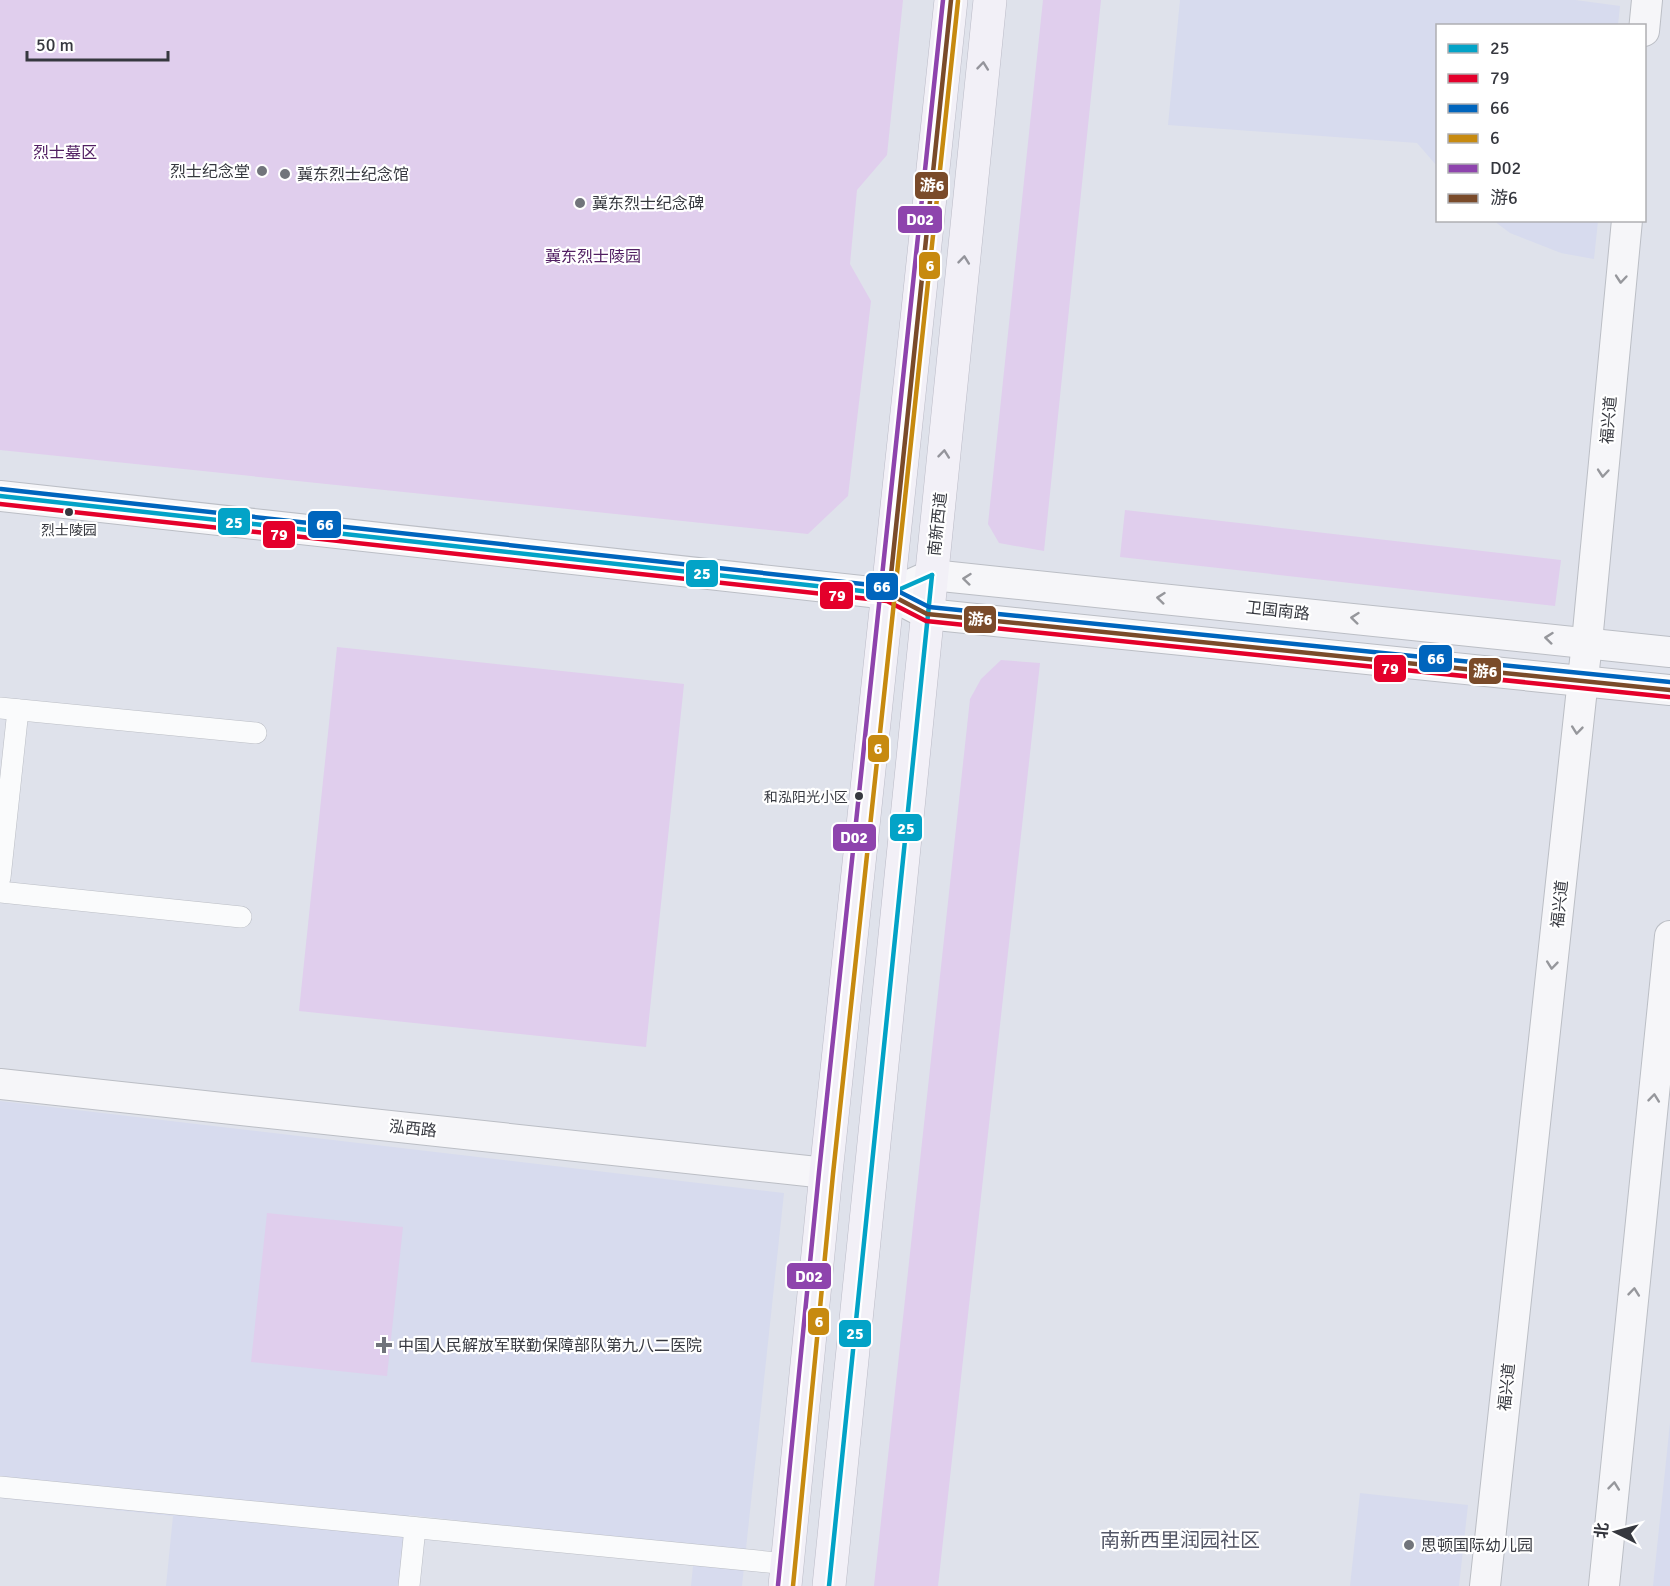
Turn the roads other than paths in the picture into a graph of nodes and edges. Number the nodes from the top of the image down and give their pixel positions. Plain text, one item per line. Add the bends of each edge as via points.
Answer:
1 (951, 0) edge
2 (990, 0) edge
3 (1647, 0) edge
4 (1645, 24) edge
5 (1627, 222) edge
6 (0, 496) edge
7 (932, 575) junction
8 (889, 594) junction
9 (927, 614) junction
10 (1587, 642) junction
11 (1670, 652) edge
12 (1582, 681) junction
13 (1670, 690) edge
14 (9, 709) edge
15 (256, 733) dead end
16 (0, 878) edge
17 (0, 892) edge
18 (241, 916) dead end
19 (1670, 936) edge
20 (0, 1084) edge
21 (826, 1173) junction
22 (0, 1487) edge
23 (415, 1528) junction
24 (787, 1575) edge
25 (409, 1586) edge
26 (829, 1586) edge
27 (1485, 1586) edge
28 (1604, 1586) edge

1 - 8 main road
7 -> 2 main road, 南新西道
3 - 4 street
5 -> 10 street, 福兴道
6 - 8 street
7 - 8 street, 卫国南路
7 - 9 main road, 南新西道
10 -> 7 street, 卫国南路
8 - 9 street
8 - 21 main road
9 - 12 street
9 - 26 main road, 南新西道
10 - 11 street, 卫国南路
10 - 12 street, 福兴道
12 - 13 street
12 -> 27 street, 福兴道
14 - 15 street
14 - 16 street
17 - 18 street
28 -> 19 street
20 - 21 street, 泓西路
21 - 24 main road
22 - 23 street
23 - 24 street
23 - 25 street

